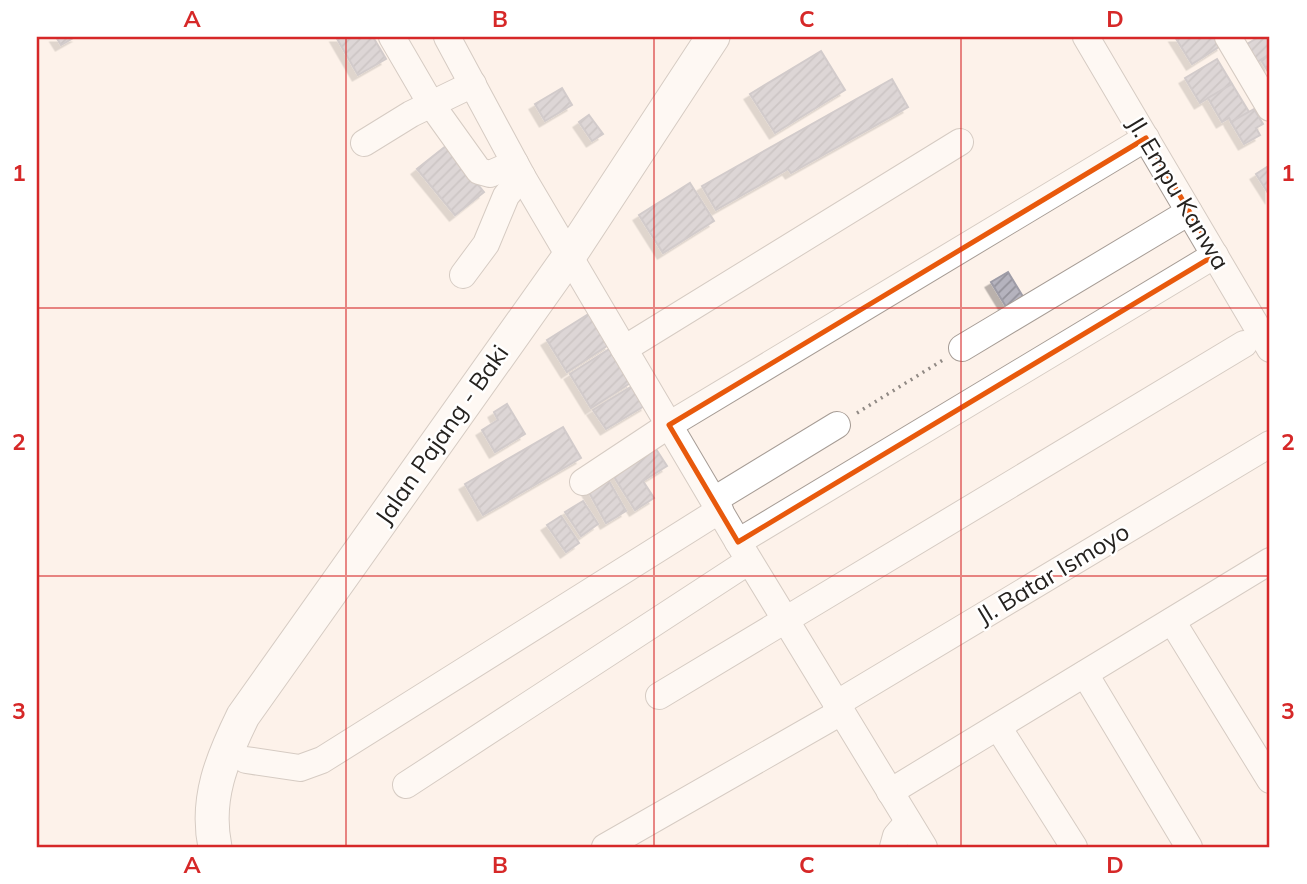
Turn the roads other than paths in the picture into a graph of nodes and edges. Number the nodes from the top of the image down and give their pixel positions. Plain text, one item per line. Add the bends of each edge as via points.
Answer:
1 (392, 37) edge
2 (447, 37) edge
3 (713, 37) edge
4 (1086, 37) edge
5 (1228, 37) edge
6 (473, 84) junction
7 (431, 104) junction
8 (1270, 108) edge
9 (1146, 138) junction
10 (960, 142) dead end
11 (364, 143) dead end
12 (519, 169) junction
13 (1189, 212) junction
14 (570, 254) junction
15 (1215, 256) junction
16 (463, 275) dead end
17 (1244, 344) dead end
18 (624, 348) junction
19 (962, 348) road end
20 (1270, 349) edge
21 (669, 425) junction
22 (837, 425) road end
23 (1270, 444) edge
24 (583, 482) dead end
25 (717, 505) junction
26 (743, 551) junction
27 (1268, 569) edge
28 (1171, 621) junction
29 (786, 622) junction
30 (1085, 674) junction
31 (659, 696) dead end
32 (839, 708) junction
33 (998, 726) junction
34 (234, 761) junction
35 (1270, 780) edge
36 (407, 785) dead end
37 (890, 792) junction
38 (908, 822) junction
39 (215, 847) edge
40 (606, 847) edge
41 (893, 847) edge
42 (924, 847) edge
43 (1074, 847) edge
44 (1189, 847) edge

1 - 7 street
2 - 6 street
3 - 14 main road, Jalan Pajang - Baki
4 - 9 street, Jl. Empu Kanwa
5 - 8 street
6 - 7 street
6 - 12 street
7 - 11 street
7 - 12 street via 479,171 490,174
9 - 13 street, Jl. Empu Kanwa
9 - 21 street
10 - 18 street
12 - 14 street
12 - 16 street via 486,244
13 - 15 street, Jl. Empu Kanwa
13 - 19 street
14 - 18 street
14 - 34 main road, Jalan Pajang - Baki via 243,716
15 - 20 street, Jl. Empu Kanwa
15 - 26 street
17 - 29 street
18 - 21 street
21 - 24 street
21 - 25 street
22 - 25 street
23 - 32 street, Jl. Batar Ismoyo
25 - 26 street
25 - 34 street via 322,760 300,768
26 - 29 street
26 - 36 street
27 - 28 street
28 - 30 street
28 - 35 street
29 - 31 street
29 - 32 street
30 - 33 street
30 - 44 street
32 - 37 street
32 - 40 street, Jl. Batar Ismoyo
33 - 37 street
33 - 43 street
34 - 39 main road, Jalan Pajang - Baki via 211,801
37 - 38 street
38 - 41 street
38 - 42 street

